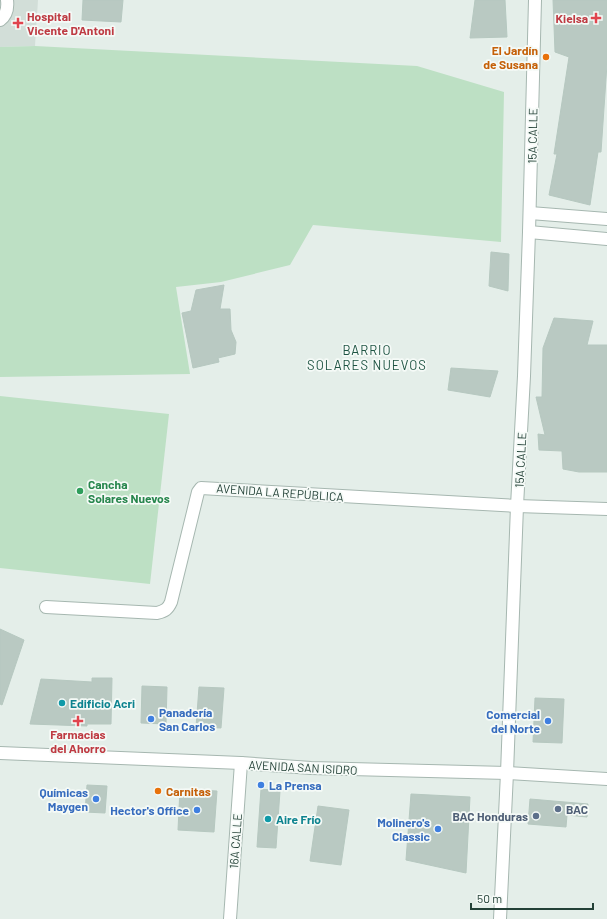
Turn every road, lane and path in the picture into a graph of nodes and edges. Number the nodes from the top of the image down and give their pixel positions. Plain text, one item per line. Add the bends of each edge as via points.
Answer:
1 (7, 0) edge
2 (535, 0) edge
3 (0, 20) edge
4 (530, 214) junction
5 (607, 219) edge
6 (529, 232) junction
7 (607, 239) edge
8 (517, 506) junction
9 (607, 509) edge
10 (46, 607) dead end
11 (0, 753) edge
12 (241, 763) junction
13 (508, 773) junction
14 (607, 779) edge
15 (230, 919) edge
16 (500, 919) edge

1 - 3 street via 6,14
2 - 4 street, 15A CALLE
4 - 5 street
4 - 6 street, 15A CALLE
6 - 7 street
6 - 8 street, 15A CALLE
8 - 9 street, AVENIDA LA REPÚBLICA
8 - 10 street, AVENIDA LA REPÚBLICA via 201,488 171,602 164,612
8 - 13 street, 15A CALLE
11 - 12 street, AVENIDA SAN ISIDRO
12 - 13 street, AVENIDA SAN ISIDRO via 311,768
12 - 15 street, 16A CALLE
13 - 14 street, AVENIDA SAN ISIDRO
13 - 16 street, 15A CALLE

